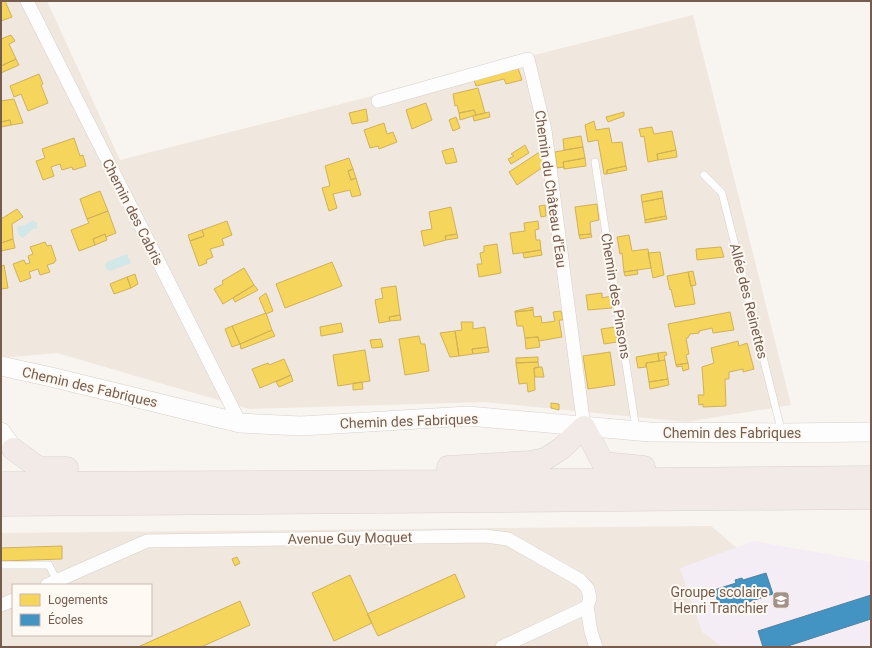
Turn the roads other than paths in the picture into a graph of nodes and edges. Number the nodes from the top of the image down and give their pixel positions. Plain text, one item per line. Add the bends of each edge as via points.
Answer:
1 (27, 1) edge
2 (378, 102) dead end
3 (595, 162) dead end
4 (704, 175) dead end
5 (4, 372) edge
6 (240, 423) junction
7 (584, 427) junction
8 (637, 431) junction
9 (871, 432) edge
10 (782, 433) junction
11 (7, 443) edge
12 (866, 477) edge
13 (204, 482) junction
14 (241, 482) junction
15 (1, 483) edge
16 (871, 498) edge
17 (1, 505) edge
18 (1, 565) edge
19 (52, 583) edge
20 (12, 600) edge
21 (1, 605) edge
22 (587, 607) junction
23 (502, 647) edge
24 (596, 647) edge

1 - 6 street, Chemin des Cabris
2 - 7 street, Chemin du Château d'Eau via 528,58 545,130
3 - 8 lane, Chemin des Pinsons
4 - 10 lane, Allée des Reinettes via 722,193
5 - 6 street, Chemin des Fabriques via 51,377
6 - 7 street, Chemin des Fabriques via 301,426 468,416
7 - 8 street, Chemin des Fabriques
7 - 12 highway via 603,463 638,467
7 - 14 highway via 562,448 545,459 530,462
8 - 10 street, Chemin des Fabriques
9 - 10 street, Chemin des Fabriques
11 - 13 highway via 39,468 106,469
12 - 14 highway
13 - 14 highway
13 - 15 highway
16 - 17 highway
18 - 19 lane via 49,564
19 - 22 street, Avenue Guy Moquet via 147,541 485,536 508,539 580,580 588,589 590,598
20 - 21 street
22 - 23 street
22 - 24 street, Avenue Guy Moquet

